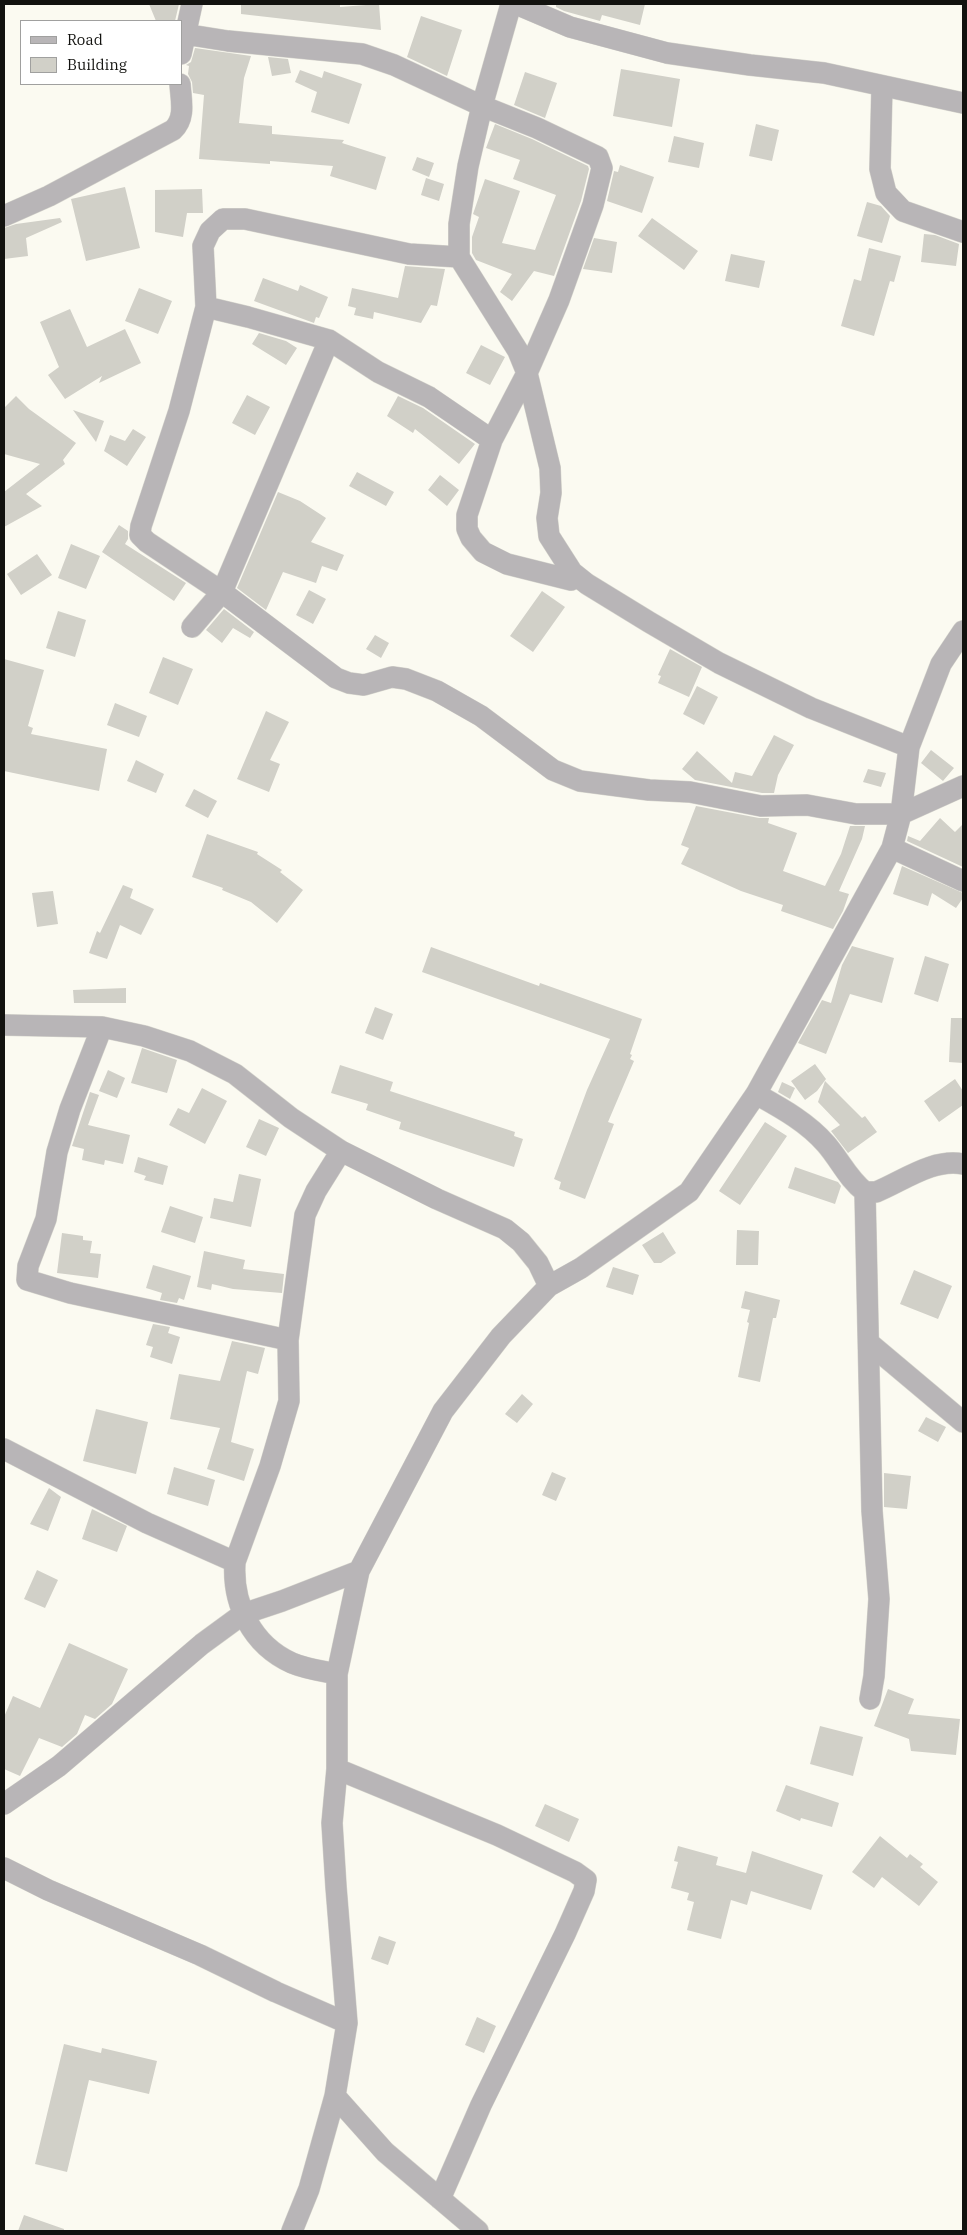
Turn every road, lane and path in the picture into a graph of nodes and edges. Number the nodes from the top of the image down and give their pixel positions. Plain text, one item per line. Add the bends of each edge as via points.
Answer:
1 (192, 4) edge
2 (511, 4) edge
3 (516, 4) edge
4 (183, 44) edge
5 (180, 85) edge
6 (882, 86) junction
7 (963, 103) edge
8 (482, 106) junction
9 (4, 216) edge
10 (963, 232) edge
11 (460, 257) junction
12 (206, 308) junction
13 (329, 340) junction
14 (527, 373) junction
15 (492, 440) junction
16 (571, 580) dead end
17 (222, 592) junction
18 (192, 627) dead end
19 (963, 631) edge
20 (909, 748) junction
21 (963, 786) edge
22 (900, 814) junction
23 (892, 848) junction
24 (963, 881) edge
25 (4, 1025) edge
26 (102, 1027) junction
27 (756, 1094) junction
28 (341, 1151) junction
29 (963, 1164) edge
30 (865, 1192) junction
31 (549, 1286) junction
32 (288, 1340) junction
33 (869, 1343) junction
34 (963, 1422) edge
35 (4, 1449) edge
36 (235, 1562) junction
37 (359, 1571) junction
38 (243, 1614) junction
39 (337, 1674) junction
40 (870, 1698) dead end
41 (337, 1770) junction
42 (4, 1804) edge
43 (4, 1868) edge
44 (347, 2023) junction
45 (335, 2096) junction
46 (440, 2199) junction
47 (292, 2231) edge
48 (478, 2231) edge

1 - 4 street
2 - 8 street
3 - 6 street via 570,27 667,53 824,73
4 - 8 street via 228,41 362,54 394,65
5 - 9 street via 182,114 180,124 173,130 49,196
6 - 7 street
6 - 10 street via 880,169 886,193 903,211
8 - 11 street via 466,175 459,224
8 - 14 street via 587,151 598,158 602,168 593,205 559,300
11 - 12 street via 409,254 244,219 223,219 210,231 203,246
11 - 14 street via 518,350
12 - 13 street
12 - 17 street via 179,411 140,535
13 - 15 street via 378,372 429,397
13 - 17 street
14 - 15 street
14 - 20 street via 550,468 551,493 546,518 549,536 572,572 719,663 811,708
15 - 16 street via 467,515 471,538 483,552 507,564
17 - 18 street
17 - 22 street via 336,678 364,685 392,677 406,679 437,692 481,716 553,770 580,781 690,792 761,806 807,805 856,814
19 - 20 street via 941,664
20 - 22 street
21 - 22 street
22 - 23 street
23 - 24 street
23 - 27 street
25 - 26 street
26 - 28 street via 190,1051 235,1074 291,1118
26 - 32 street via 59,1143 46,1219 28,1266 27,1280 70,1293
27 - 30 street via 801,1121 826,1144 852,1180
27 - 31 street via 690,1192 581,1268
28 - 31 street via 505,1229 538,1263
28 - 32 street via 305,1215
29 - 30 street via 938,1164 882,1190
30 - 33 street
31 - 37 street via 501,1336 444,1411
32 - 36 street via 289,1401 270,1466
33 - 34 street
33 - 40 street via 872,1510 879,1599
35 - 36 street via 147,1523
36 - 38 street via 235,1589
37 - 38 street
37 - 39 street
38 - 39 street via 257,1638 291,1663
38 - 42 street via 202,1644 59,1766
39 - 41 street
41 - 44 street via 332,1823
41 - 46 street via 497,1836 586,1880 565,1934 481,2105
43 - 44 street
44 - 45 street
45 - 46 street via 385,2152
45 - 47 street via 309,2189
46 - 48 street

